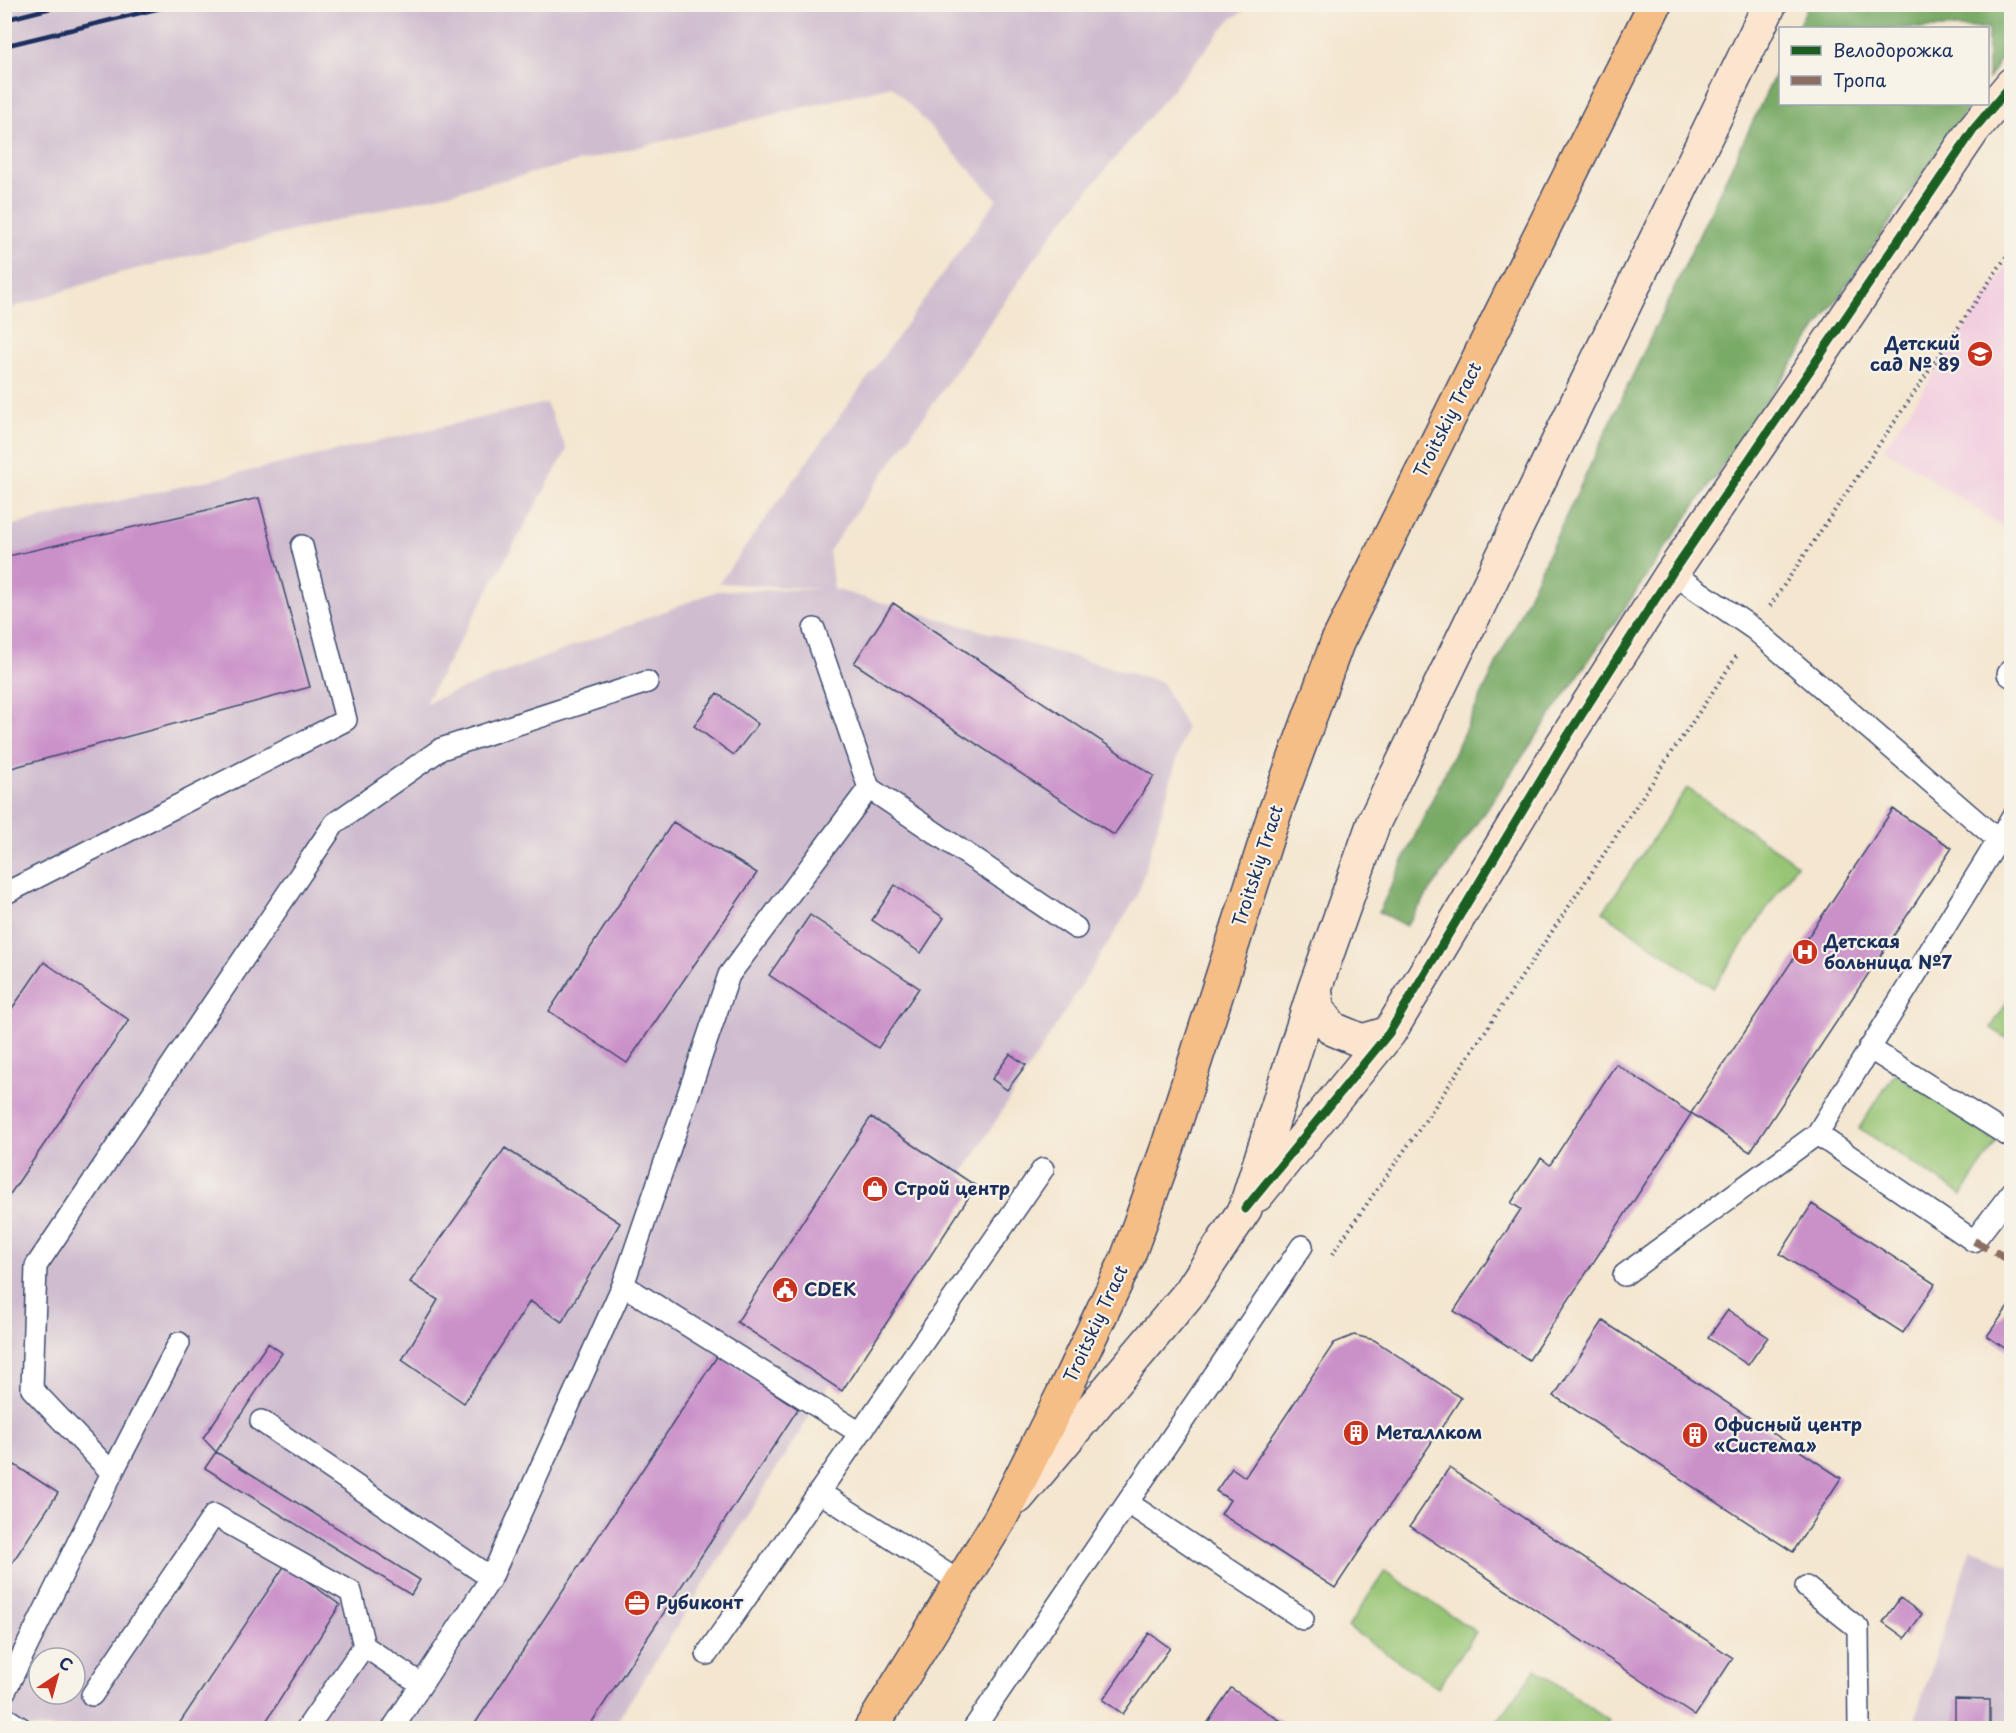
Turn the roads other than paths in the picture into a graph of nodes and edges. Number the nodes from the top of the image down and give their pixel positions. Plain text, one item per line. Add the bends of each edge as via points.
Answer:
1 (1655, 4) edge
2 (1770, 4) edge
3 (2012, 84) edge
4 (302, 546) dead end
5 (1672, 573) junction
6 (814, 629) dead end
7 (2012, 668) edge
8 (2012, 677) edge
9 (647, 682) dead end
10 (869, 788) junction
11 (2012, 818) edge
12 (1998, 840) junction
13 (4, 894) edge
14 (1077, 928) dead end
15 (1315, 988) junction
16 (1389, 1033) junction
17 (1869, 1048) junction
18 (1817, 1134) junction
19 (2012, 1138) edge
20 (1043, 1169) dead end
21 (2012, 1192) edge
22 (1245, 1209) junction
23 (1302, 1246) dead end
24 (1624, 1275) dead end
25 (623, 1285) junction
26 (179, 1343) dead end
27 (261, 1421) dead end
28 (860, 1433) junction
29 (112, 1473) junction
30 (819, 1492) junction
31 (1128, 1503) junction
32 (1000, 1519) junction
33 (491, 1578) junction
34 (960, 1582) junction
35 (1806, 1587) dead end
36 (1303, 1619) dead end
37 (364, 1646) junction
38 (707, 1654) dead end
39 (422, 1684) junction
40 (4, 1693) edge
41 (92, 1695) dead end
42 (4, 1717) edge
43 (21, 1728) edge
44 (307, 1728) edge
45 (393, 1728) edge
46 (871, 1728) edge
47 (974, 1728) edge
48 (1859, 1728) edge

1 - 32 main road, Troitskiy Tract via 1337,643 1275,812 1167,1149 1127,1259
2 - 15 main road via 1374,822
3 - 5 main road via 1974,129
4 - 13 lane via 346,720
5 - 12 lane via 1754,629
5 - 16 main road via 1562,745
6 - 10 lane
7 - 8 lane via 2008,674
9 - 29 lane via 441,749 335,824 328,833 36,1266 32,1389
10 - 14 lane
10 - 25 lane via 729,975
11 - 12 lane
12 - 17 lane
15 - 16 main road via 1318,1009 1334,1029 1362,1041
15 - 22 main road
16 - 22 main road
17 - 18 lane
17 - 19 lane
18 - 21 lane via 1974,1241
18 - 24 lane
20 - 28 lane
22 - 32 main road via 1190,1292
23 - 31 lane
25 - 28 lane
25 - 33 lane
26 - 29 lane
27 - 33 lane
28 - 30 lane
29 - 40 lane
30 - 34 lane
30 - 38 lane
31 - 36 lane
31 - 47 lane
32 - 34 main road, Troitskiy Tract
33 - 39 lane
34 - 46 main road, Troitskiy Tract
35 - 48 lane via 1858,1628
37 - 39 lane
37 - 41 lane via 351,1592 214,1515
37 - 44 lane
39 - 45 lane
42 - 43 lane

